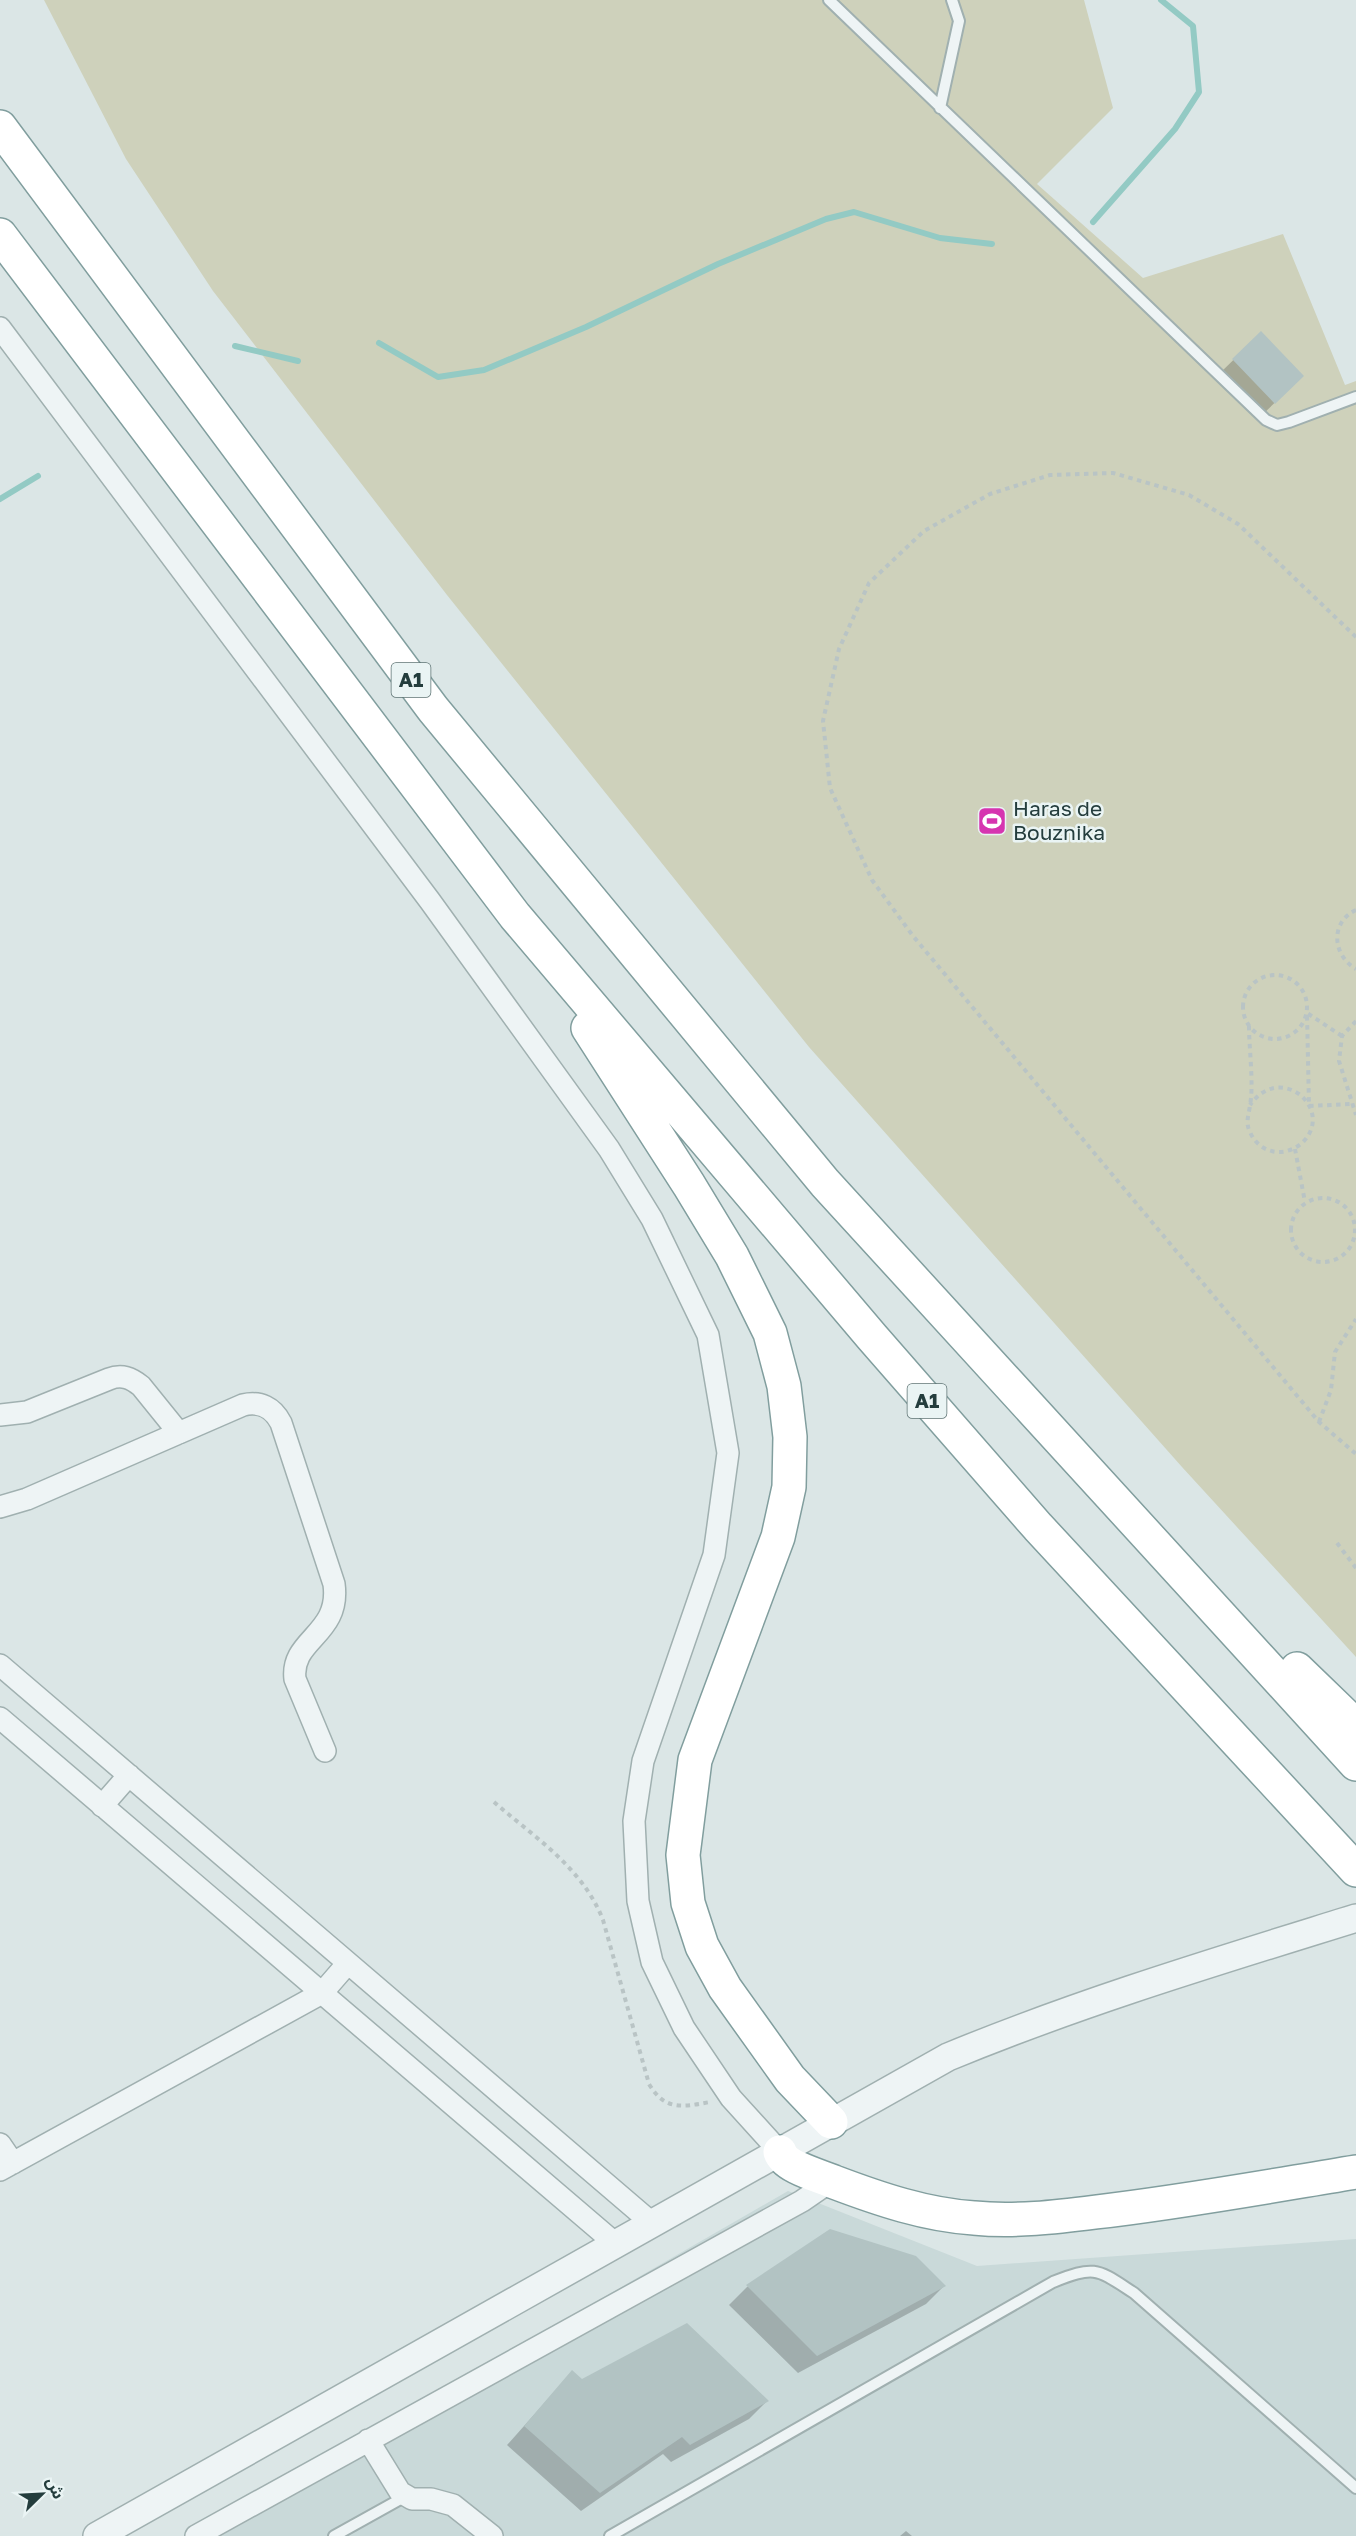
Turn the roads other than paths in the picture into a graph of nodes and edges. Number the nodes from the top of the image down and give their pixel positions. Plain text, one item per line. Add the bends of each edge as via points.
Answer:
1 (829, 0) edge
2 (952, 0) edge
3 (940, 108) junction
4 (0, 128) edge
5 (0, 235) edge
6 (0, 328) edge
7 (1356, 397) edge
8 (515, 916) junction
9 (0, 1415) edge
10 (179, 1432) junction
11 (1066, 1449) junction
12 (0, 1507) edge
13 (0, 1665) edge
14 (0, 1718) edge
15 (1356, 1726) edge
16 (325, 1751) dead end
17 (1356, 1764) edge
18 (129, 1776) junction
19 (102, 1806) junction
20 (1356, 1870) edge
21 (1356, 1918) edge
22 (348, 1963) junction
23 (322, 1993) junction
24 (831, 2122) junction
25 (0, 2144) edge
26 (780, 2152) junction
27 (7, 2167) edge
28 (1356, 2172) edge
29 (831, 2181) junction
30 (653, 2224) junction
31 (617, 2245) junction
32 (368, 2440) junction
33 (1356, 2488) edge
34 (406, 2496) junction
35 (97, 2536) edge
36 (196, 2536) edge
37 (334, 2536) edge
38 (492, 2536) edge
39 (610, 2536) edge

1 - 3 lane
2 - 3 lane via 959,21
3 - 7 lane via 1266,420 1277,425 1289,422
4 - 11 highway, A1 via 433,709 825,1183
5 - 8 highway, A1
6 - 26 street via 430,901 609,1149 652,1219 708,1335 728,1453 714,1555 644,1761 634,1821 638,1901 652,1962 684,2028 731,2098
8 - 20 highway, A1 via 1030,1519
8 - 24 highway via 732,1256 770,1333 784,1386 790,1437 789,1487 778,1537 695,1760 683,1855 688,1903 698,1935 725,1988 790,2079
9 - 10 street via 27,1412 121,1377 141,1386
10 - 12 street
10 - 16 street via 251,1403 267,1407 281,1422 335,1594 331,1616 299,1655 294,1671
11 - 15 highway
11 - 17 highway, A1
13 - 18 street
14 - 19 street
18 - 19 street
18 - 22 street
19 - 23 street
21 - 24 street via 1025,2025 948,2057
22 - 23 street
22 - 30 street
23 - 27 street
23 - 31 street
24 - 26 street
25 - 27 street
26 - 29 highway via 785,2160
26 - 30 street
28 - 29 highway via 1132,2208 1039,2218 974,2218 914,2208
29 - 32 street
30 - 31 street
31 - 35 street
32 - 34 street via 394,2484
32 - 36 street
33 - 39 lane via 1134,2293 1102,2272 1082,2270 1053,2282
34 - 37 lane
34 - 38 street via 453,2505

